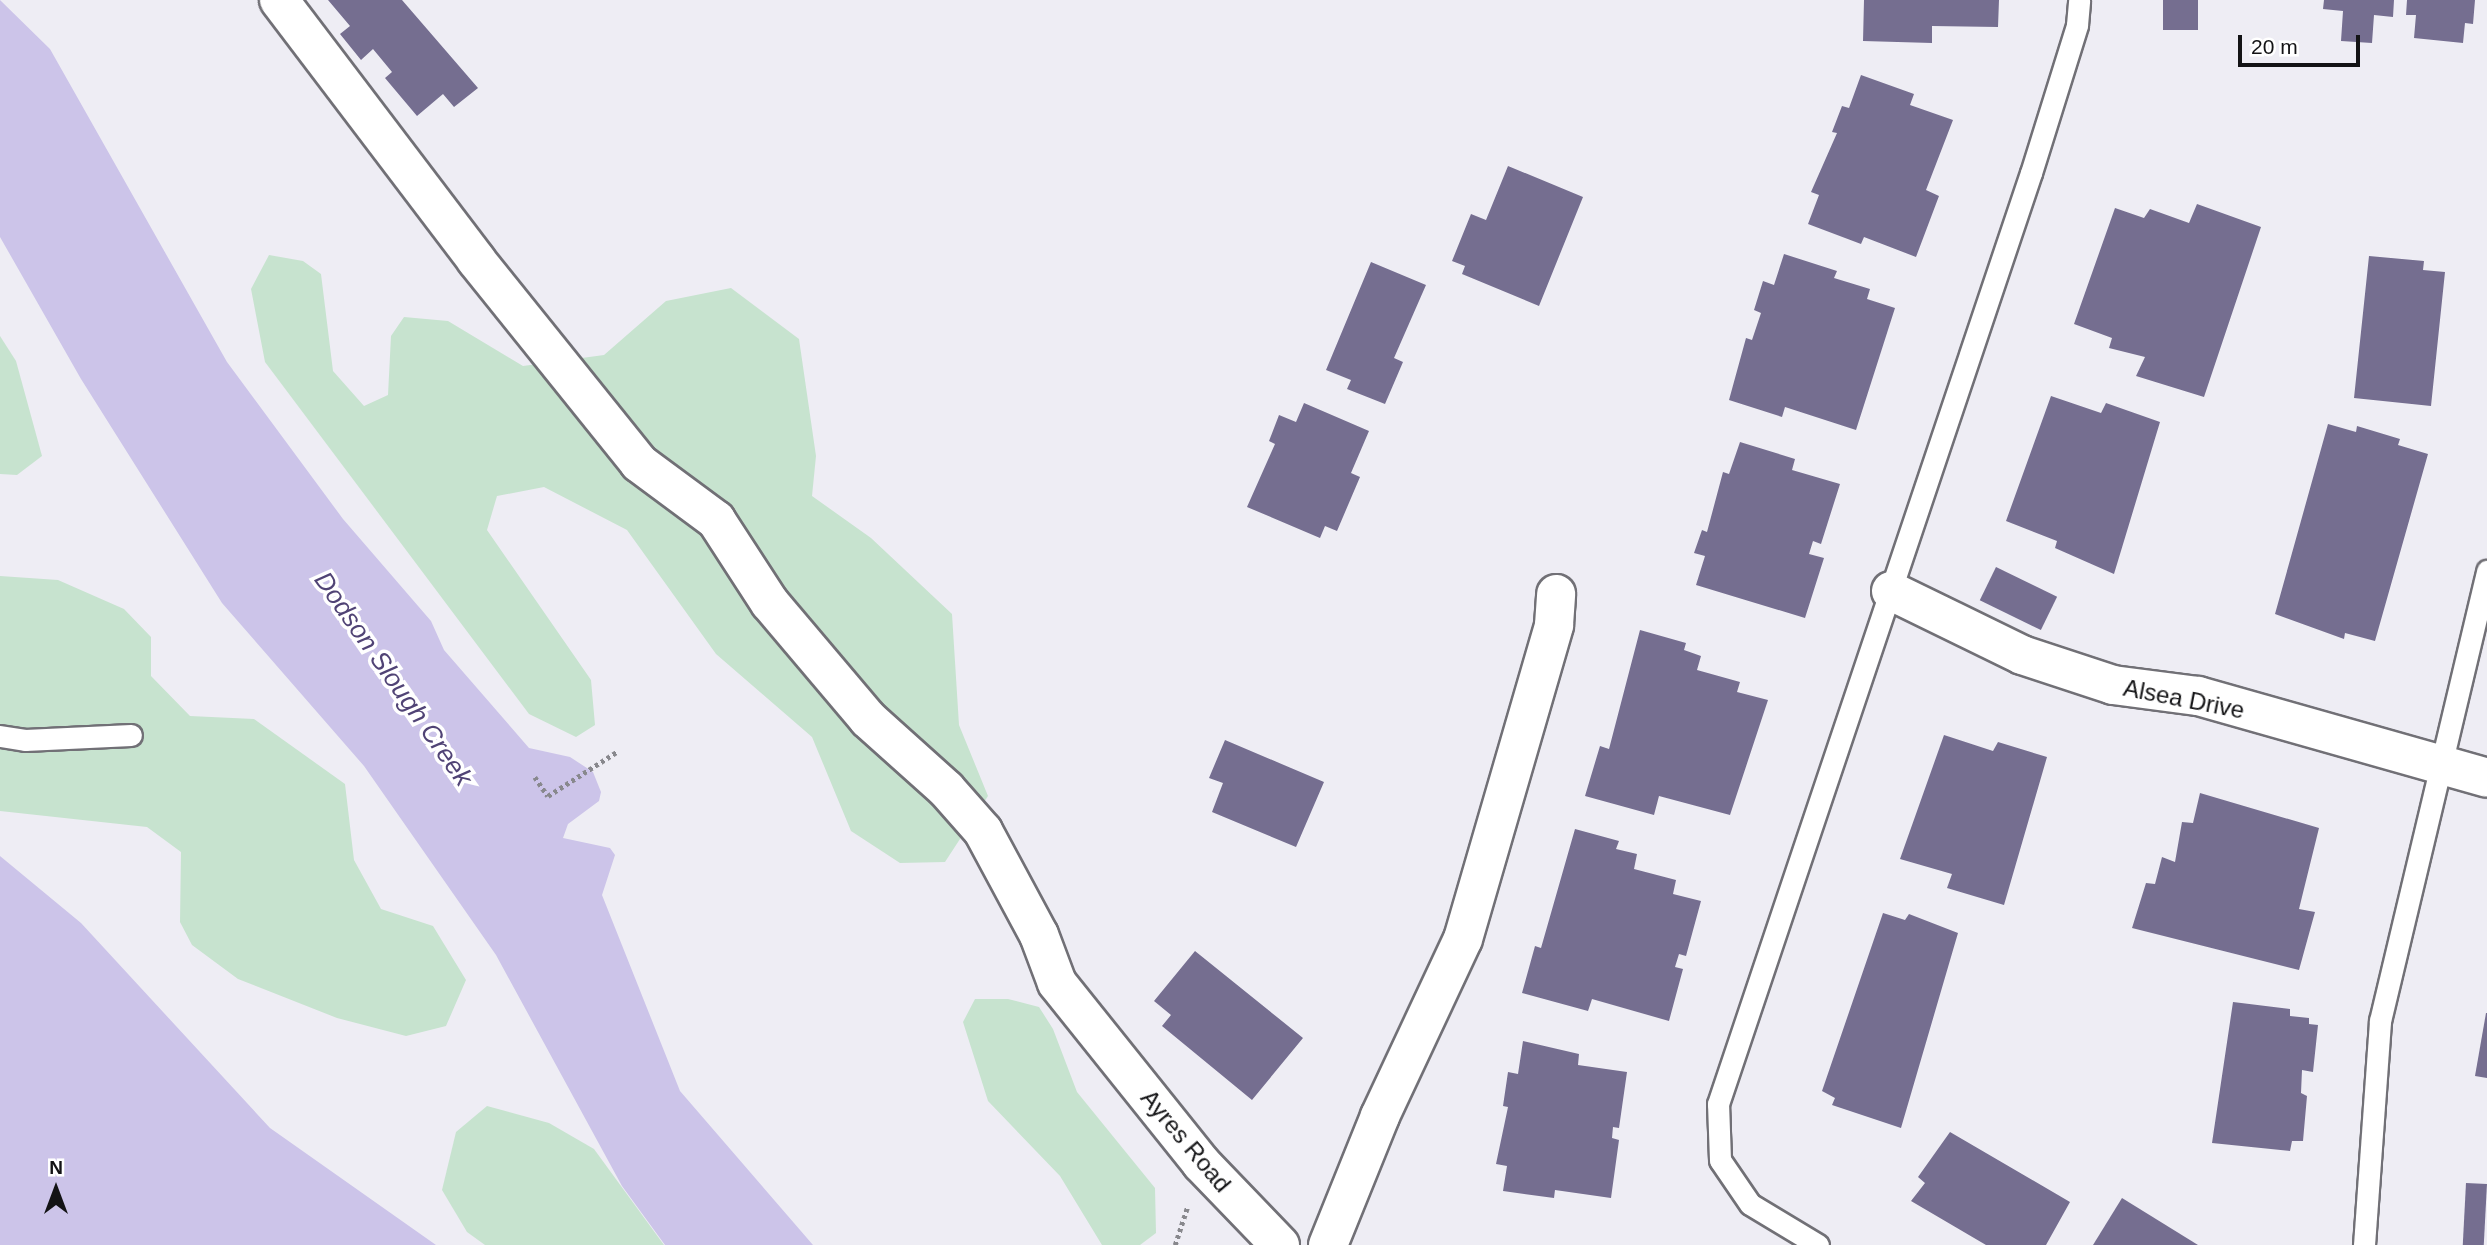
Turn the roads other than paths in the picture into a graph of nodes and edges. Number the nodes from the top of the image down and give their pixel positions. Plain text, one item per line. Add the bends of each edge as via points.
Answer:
1 (279, 0) edge
2 (2080, 0) edge
3 (2487, 570) edge
4 (1891, 591) junction
5 (1556, 594) dead end
6 (131, 735) dead end
7 (0, 736) edge
8 (2439, 764) junction
9 (2487, 778) edge
10 (1280, 1245) edge
11 (1328, 1245) edge
12 (1818, 1245) edge
13 (2364, 1245) edge

1 - 10 street, Ayres Road via 476,260 639,463 716,520 770,603 827,672 868,719 946,789 983,831 1039,935 1056,983 1201,1163
2 - 4 lane via 2077,25 2031,173
3 - 8 lane
4 - 8 street, Alsea Drive via 2022,655 2113,685 2198,696
4 - 12 lane via 1718,1104 1720,1160 1750,1204
5 - 11 street via 1555,625 1456,959 1380,1116
6 - 7 lane via 25,740
8 - 9 street, Alsea Drive
8 - 13 lane via 2380,1021

